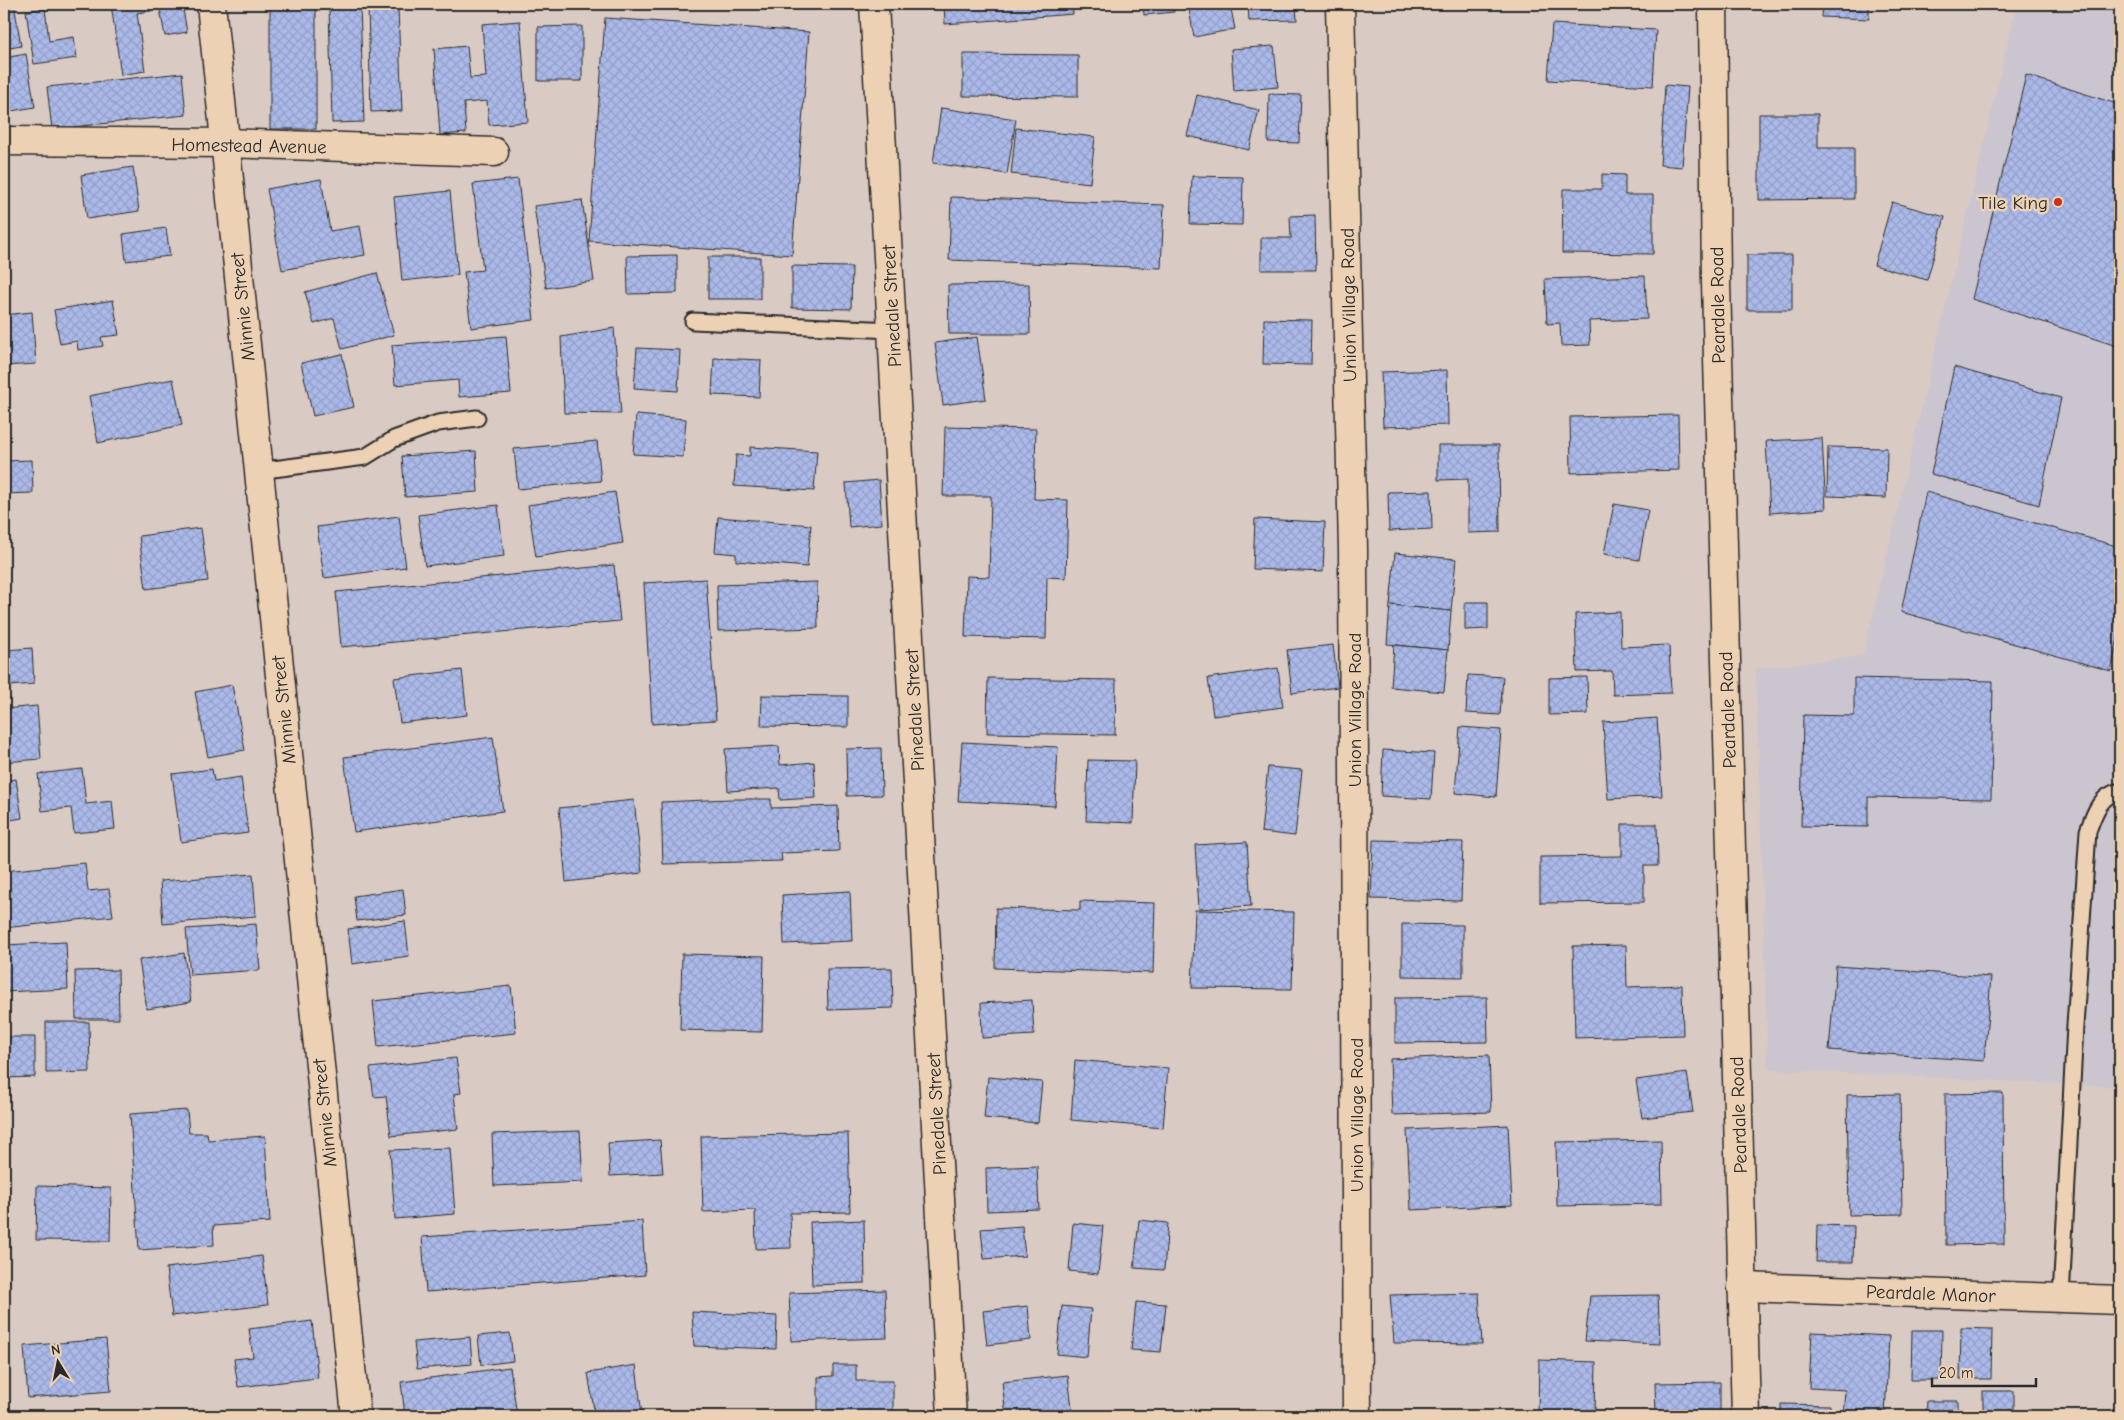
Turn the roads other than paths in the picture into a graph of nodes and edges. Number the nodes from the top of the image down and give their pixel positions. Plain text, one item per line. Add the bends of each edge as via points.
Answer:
1 (211, 4) edge
2 (874, 4) edge
3 (1340, 4) edge
4 (1713, 4) edge
5 (4, 142) edge
6 (225, 143) junction
7 (494, 152) dead end
8 (694, 321) dead end
9 (893, 330) junction
10 (476, 418) dead end
11 (258, 471) junction
12 (2120, 791) edge
13 (1742, 1286) junction
14 (2061, 1298) junction
15 (2120, 1300) edge
16 (356, 1416) edge
17 (952, 1416) edge
18 (1357, 1416) edge
19 (1746, 1416) edge

1 - 6 street, Minnie Street
2 - 9 street, Pinedale Street
3 - 18 street, Union Village Road via 1353,549
4 - 13 street, Peardale Road via 1716,282
5 - 6 street, Homestead Avenue
6 - 7 street, Homestead Avenue
6 - 11 street, Minnie Street
8 - 9 lane
9 - 17 street, Pinedale Street
10 - 11 lane via 438,423 394,439 365,457
11 - 16 street, Minnie Street
12 - 14 lane via 2113,792 2096,808 2088,831
13 - 14 street, Peardale Manor
13 - 19 street, Peardale Road
14 - 15 street, Peardale Manor

